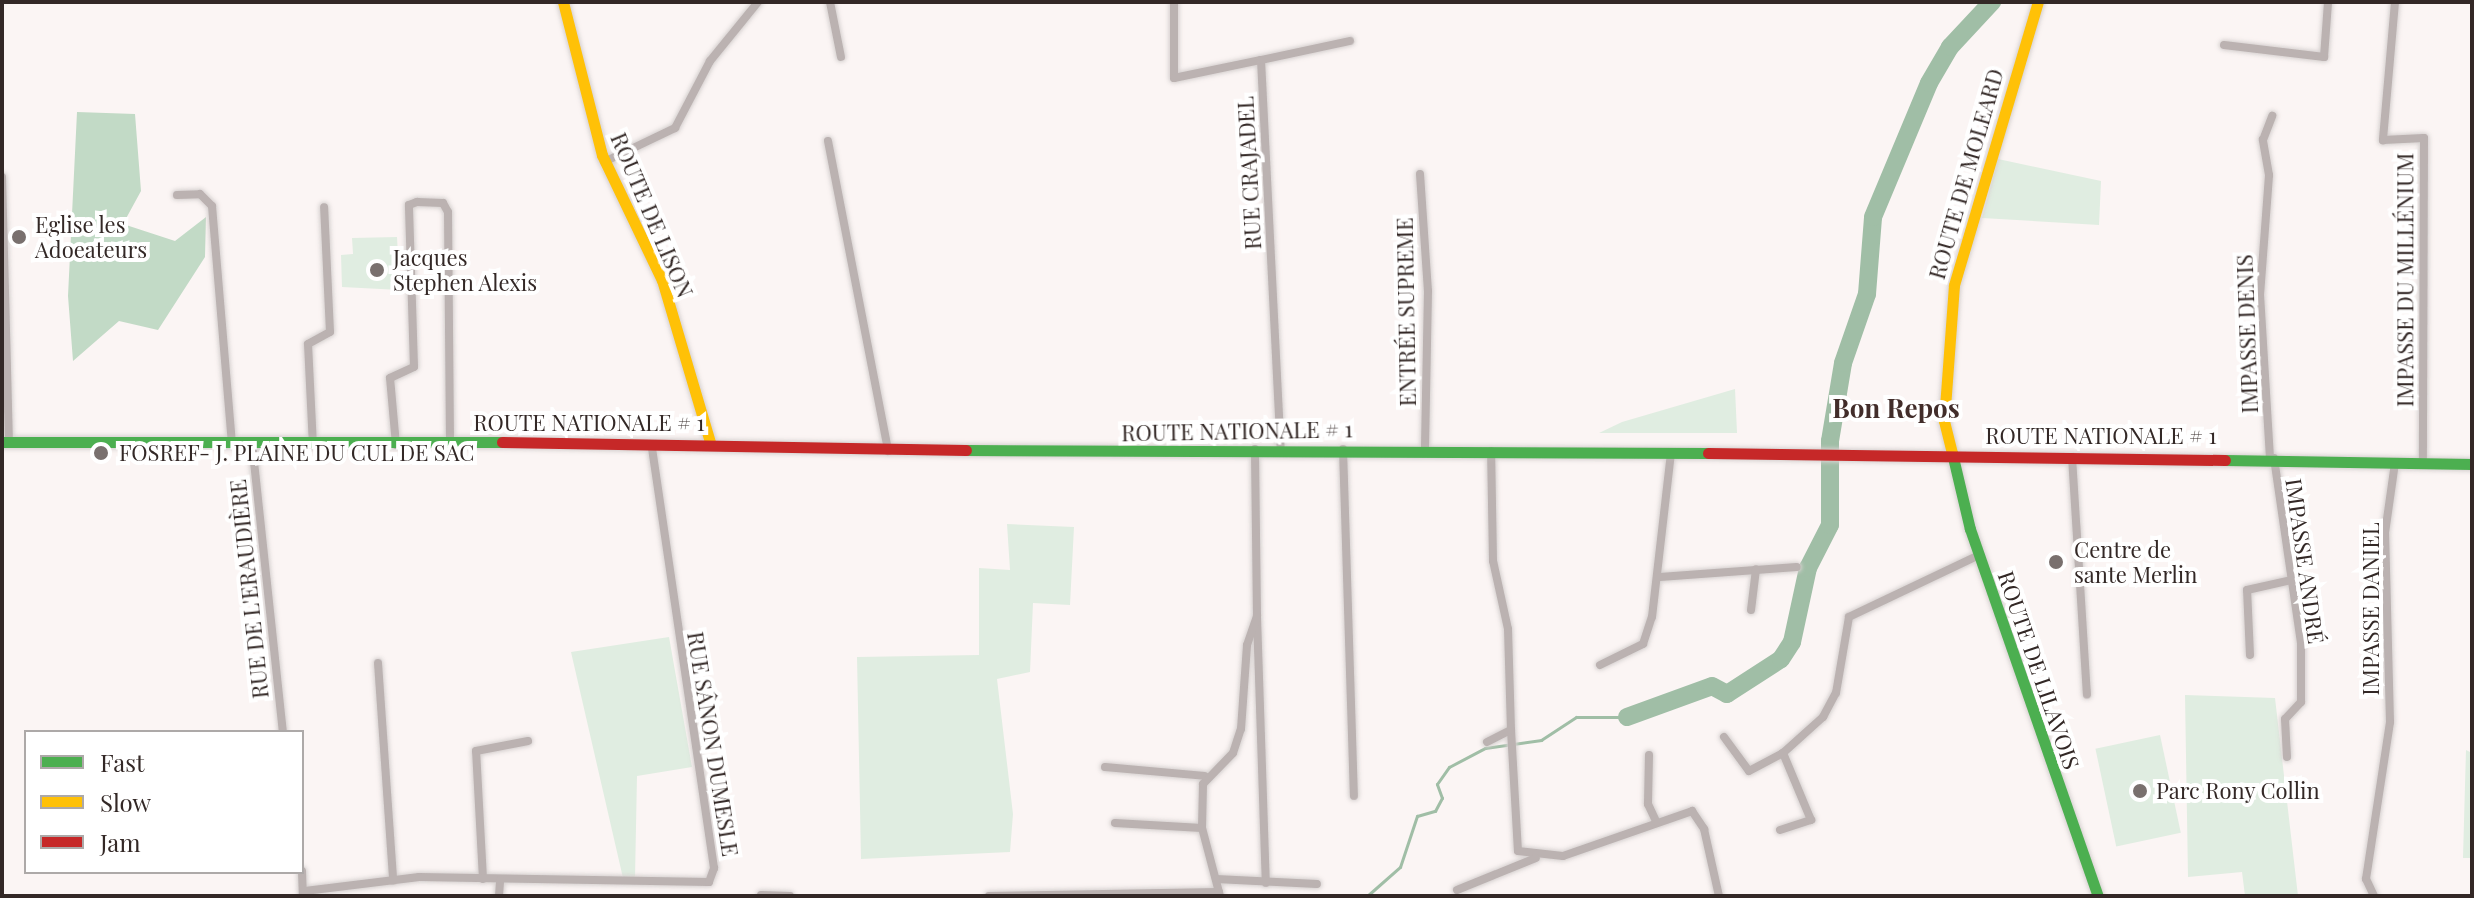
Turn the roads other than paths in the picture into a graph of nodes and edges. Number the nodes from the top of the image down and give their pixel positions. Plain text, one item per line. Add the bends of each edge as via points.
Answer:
1 (563, 2) edge
2 (758, 2) edge
3 (830, 2) edge
4 (1174, 2) edge
5 (2038, 2) edge
6 (2328, 2) edge
7 (2395, 2) edge
8 (1350, 41) dead end
9 (2224, 45) dead end
10 (841, 57) dead end
11 (1261, 60) junction
12 (2272, 116) dead end
13 (828, 141) dead end
14 (604, 162) junction
15 (1420, 174) dead end
16 (2, 177) edge
17 (177, 195) dead end
18 (324, 207) dead end
19 (5, 442) edge
20 (710, 442) junction
21 (252, 443) junction
22 (232, 444) junction
23 (450, 444) junction
24 (396, 446) junction
25 (652, 446) junction
26 (313, 447) junction
27 (1255, 449) junction
28 (1281, 449) junction
29 (1343, 449) junction
30 (1425, 449) junction
31 (888, 451) junction
32 (1491, 451) junction
33 (1671, 452) junction
34 (1951, 454) junction
35 (2072, 457) junction
36 (2272, 458) junction
37 (2395, 463) junction
38 (2423, 463) junction
39 (2472, 464) edge
40 (1979, 555) junction
41 (1797, 567) dead end
42 (1756, 569) junction
43 (1660, 577) junction
44 (2291, 580) junction
45 (1751, 610) dead end
46 (1257, 616) junction
47 (2250, 655) dead end
48 (378, 663) dead end
49 (1600, 665) dead end
50 (2087, 695) dead end
51 (283, 730) edge
52 (1511, 730) junction
53 (1724, 737) dead end
54 (528, 741) dead end
55 (1487, 742) dead end
56 (1783, 753) junction
57 (1649, 755) dead end
58 (2287, 757) dead end
59 (1105, 767) dead end
60 (1205, 776) junction
61 (1354, 796) dead end
62 (1656, 821) junction
63 (1115, 823) dead end
64 (1202, 828) junction
65 (1780, 830) dead end
66 (1518, 851) junction
67 (1536, 858) junction
68 (1516, 869) junction
69 (302, 874) edge
70 (483, 879) junction
71 (1216, 879) junction
72 (393, 880) junction
73 (500, 880) junction
74 (1266, 883) junction
75 (1317, 884) dead end
76 (683, 885) junction
77 (1457, 890) dead end
78 (304, 894) edge
79 (1219, 894) edge
80 (761, 895) edge
81 (499, 896) edge
82 (685, 896) edge
83 (790, 896) edge
84 (989, 896) edge
85 (1719, 896) edge
86 (2098, 896) edge
87 (2374, 896) edge

1 - 14 main road, ROUTE DE LISON
2 - 14 street via 710,61 675,128
3 - 10 street
4 - 11 street, RUE CRAJADEL via 1174,78
5 - 34 main road, ROUTE DE MOLEARD via 1954,285 1944,421
6 - 9 street via 2324,57
7 - 38 street, IMPASSE DU MILLÉNIUM via 2383,140 2424,138
8 - 11 street
11 - 28 street, RUE CRAJADEL
12 - 36 street, IMPASSE DENIS via 2263,140 2269,175 2260,295
13 - 31 street
14 - 20 main road, ROUTE DE LISON via 662,280
15 - 30 street, ENTRÉE SUPREME via 1428,291
16 - 19 street
17 - 22 street via 200,194 212,206
18 - 26 street via 330,332 308,344
19 - 22 main road, ROUTE NATIONALE # 1
20 - 25 main road, ROUTE NATIONALE # 1
20 - 31 main road, ROUTE NATIONALE # 1
21 - 22 main road, ROUTE NATIONALE # 1
21 - 26 main road, ROUTE NATIONALE # 1
21 - 51 street, RUE DE L'ERAUDIÈRE
23 - 24 main road, ROUTE NATIONALE # 1
23 - 24 street via 448,212 443,203 417,202 409,205 414,367 390,378
23 - 25 main road, ROUTE NATIONALE # 1
24 - 26 main road, ROUTE NATIONALE # 1
25 - 76 street, RUE SÂNON DUMESLE via 714,868 709,882
27 - 28 main road, ROUTE NATIONALE # 1
27 - 31 main road, ROUTE NATIONALE # 1
27 - 46 street
28 - 29 main road, ROUTE NATIONALE # 1
29 - 30 main road, ROUTE NATIONALE # 1
29 - 61 street
30 - 32 main road, ROUTE NATIONALE # 1
32 - 33 main road, ROUTE NATIONALE # 1
32 - 52 street via 1493,561 1508,629
33 - 34 main road, ROUTE NATIONALE # 1
33 - 43 street
34 - 35 main road, ROUTE NATIONALE # 1
34 - 40 main road, ROUTE DE LILAVOIS
35 - 36 main road, ROUTE NATIONALE # 1
35 - 50 street
36 - 37 main road, ROUTE NATIONALE # 1
36 - 44 street, IMPASSE ANDRÉ
37 - 38 main road, ROUTE NATIONALE # 1
37 - 87 street, IMPASSE DANIEL via 2385,533 2385,755 2366,879
38 - 39 main road, ROUTE NATIONALE # 1
40 - 56 street via 1849,617 1836,693 1823,717
40 - 86 main road, ROUTE DE LILAVOIS
41 - 42 street
42 - 43 street
42 - 45 street
43 - 49 street via 1643,644
44 - 47 street via 2246,592
44 - 58 street, IMPASSE ANDRÉ via 2301,702 2285,719
46 - 60 street via 1247,645 1238,743
46 - 74 street
48 - 72 street
52 - 55 street
52 - 66 street
53 - 56 street via 1749,771
54 - 70 street via 476,751
56 - 65 street via 1811,820
57 - 62 street via 1648,804
59 - 60 street
60 - 64 street
62 - 67 street via 1563,856
62 - 85 street via 1692,811 1700,817
63 - 64 street
64 - 71 street
66 - 67 street
66 - 68 street
67 - 68 street
68 - 77 street
69 - 78 street
70 - 72 street, RUE SÂNON DUMESLE
70 - 73 street, RUE SÂNON DUMESLE
71 - 74 street
71 - 79 street
72 - 78 street, RUE SÂNON DUMESLE
73 - 76 street, RUE SÂNON DUMESLE
73 - 81 street
74 - 75 street
76 - 82 street
79 - 84 street
80 - 83 street

